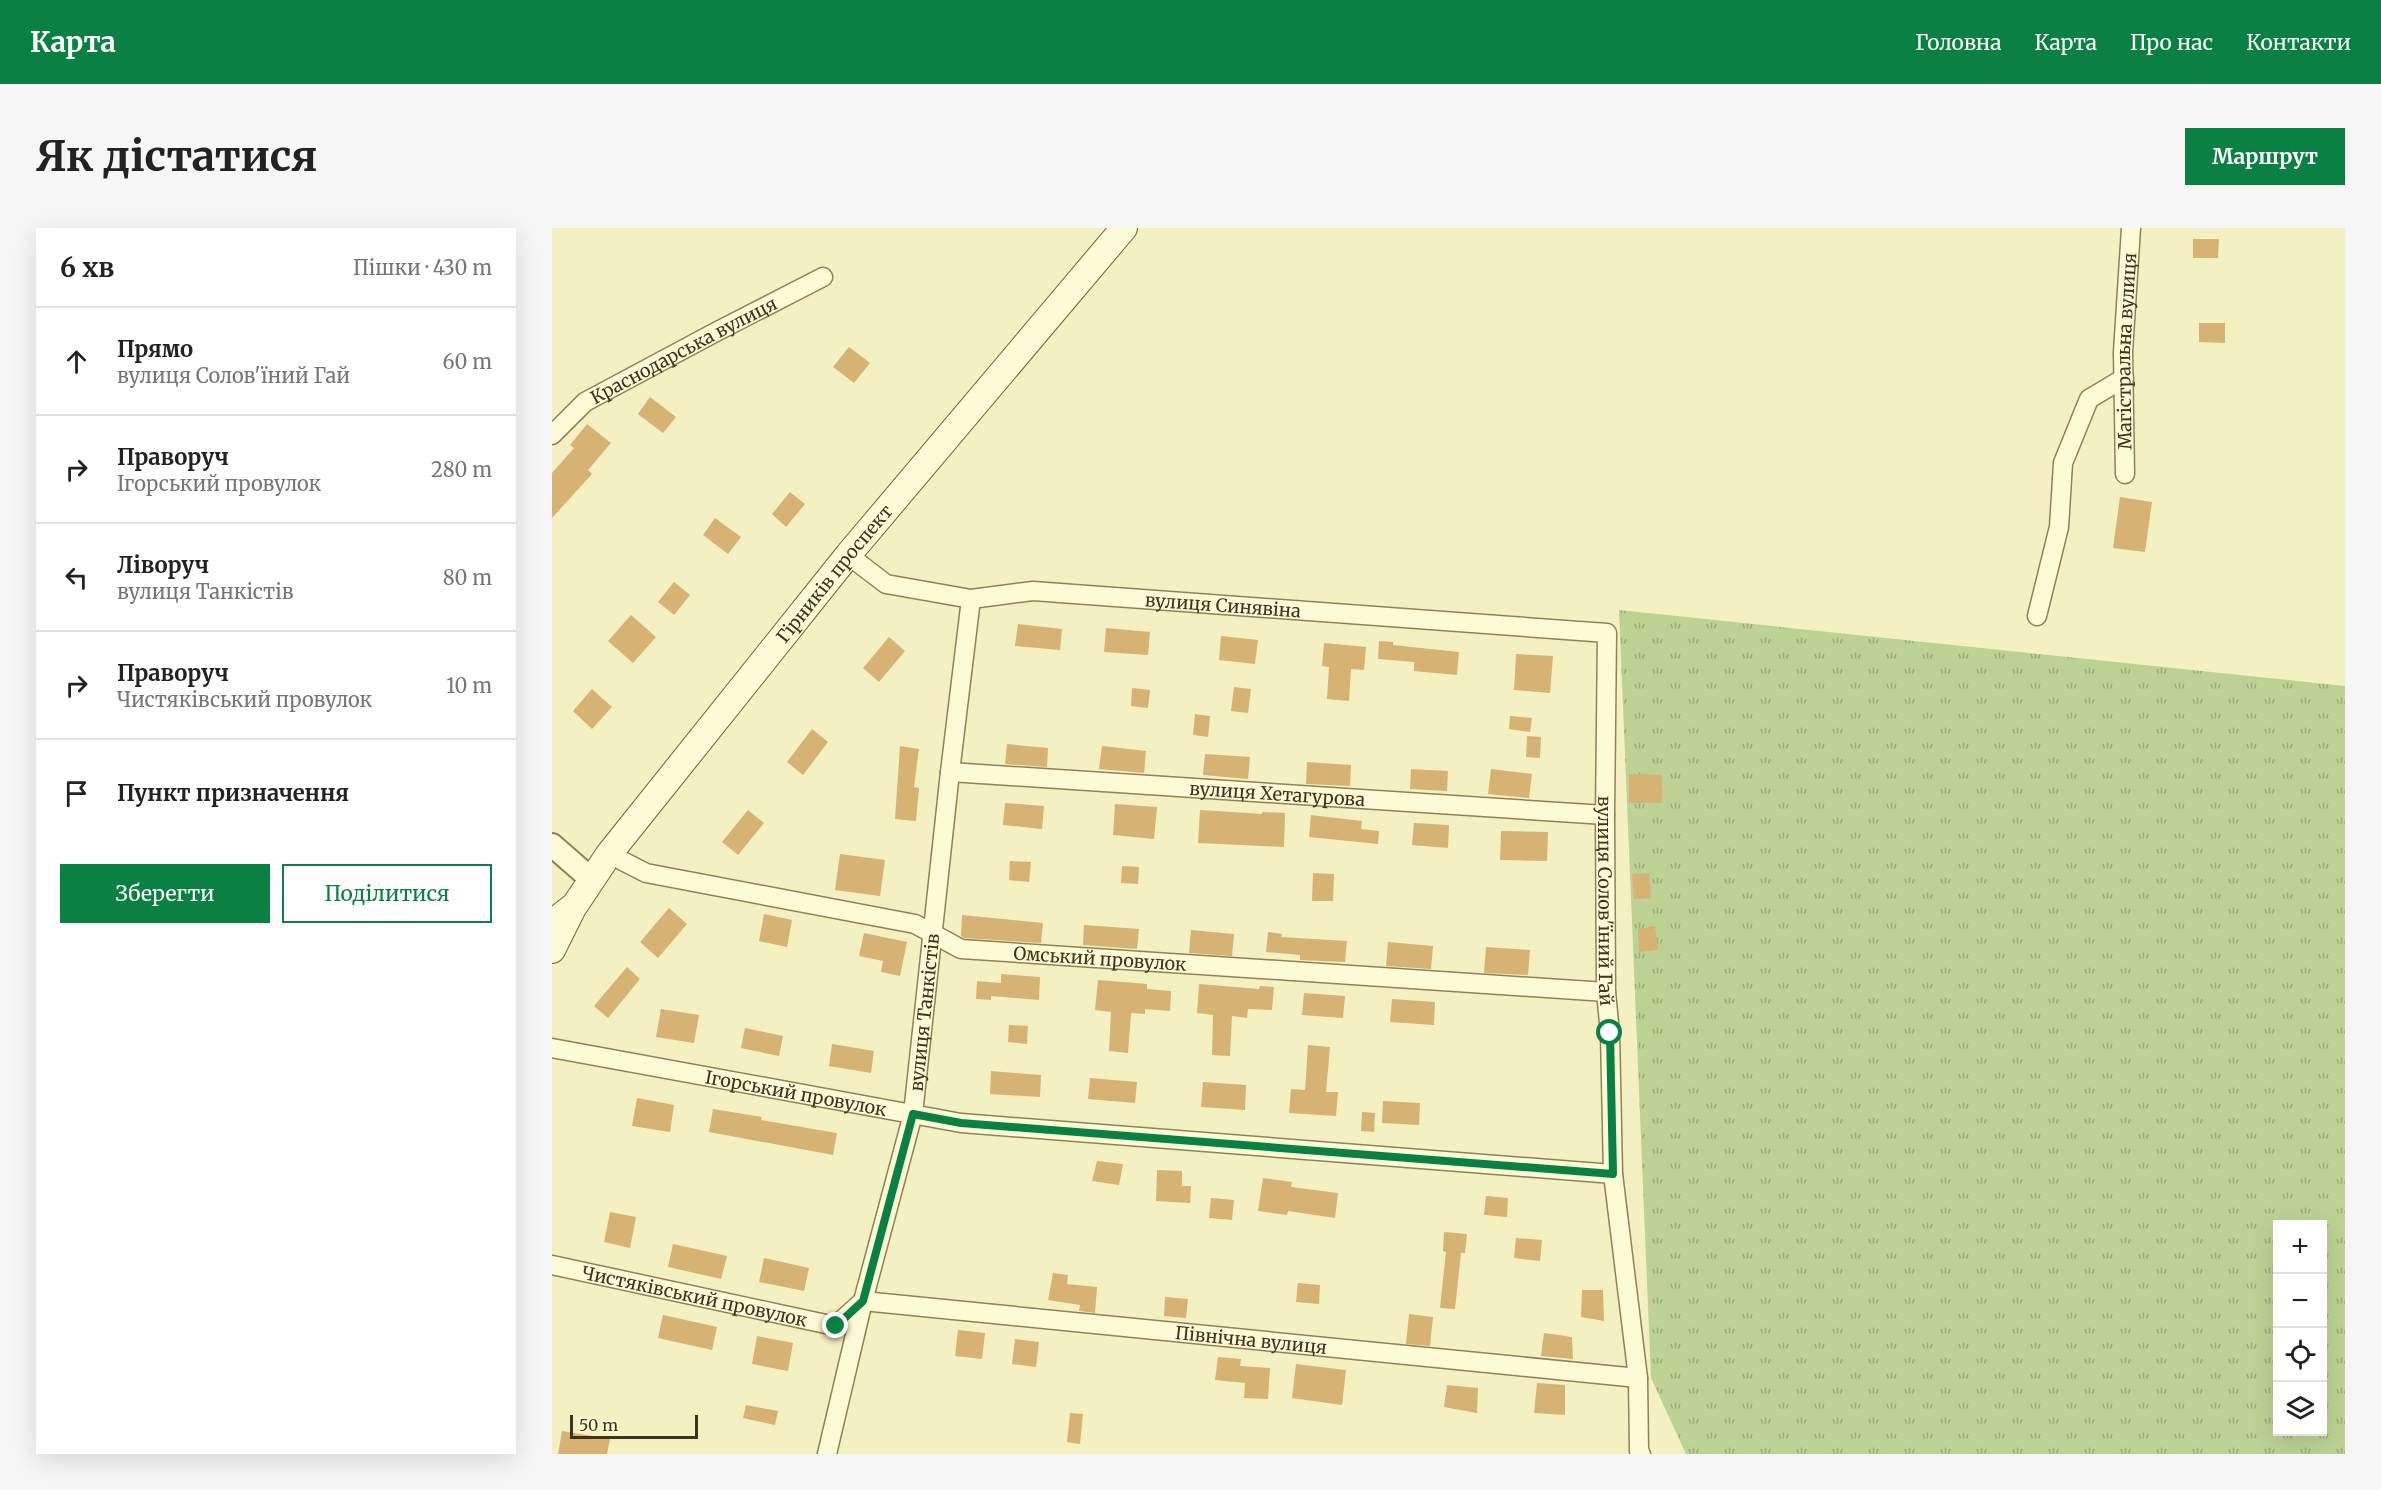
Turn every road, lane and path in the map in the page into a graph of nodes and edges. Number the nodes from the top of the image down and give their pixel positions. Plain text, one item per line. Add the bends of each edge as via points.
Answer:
1 (1124, 228) edge
2 (2131, 228) edge
3 (823, 277) dead end
4 (2124, 378) junction
5 (552, 435) edge
6 (2126, 474) dead end
7 (848, 555) junction
8 (971, 599) junction
9 (2037, 616) dead end
10 (1607, 633) joint
11 (950, 772) junction
12 (1605, 814) junction
13 (552, 844) edge
14 (609, 854) junction
15 (591, 879) junction
16 (575, 905) junction
17 (552, 923) edge
18 (933, 934) junction
19 (552, 950) edge
20 (1606, 992) junction
21 (552, 1048) edge
22 (913, 1114) junction
23 (1613, 1174) junction
24 (552, 1265) edge
25 (863, 1301) junction
26 (1638, 1378) junction
27 (827, 1454) edge
28 (1641, 1454) edge

1 - 7 main road, Гірників проспект
2 - 4 street, Магістральна вулиця
3 - 5 street, Краснодарська вулиця via 585,402
4 - 6 street, Магістральна вулиця
4 - 9 street via 2089,399 2063,463 2059,527
7 - 8 street, вулиця Синявіна via 886,584
7 - 14 main road, Гірників проспект
8 - 10 street, вулиця Синявіна via 1033,591
8 - 11 street, вулиця Танкістів
10 - 12 street, вулиця Солов'їний Гай
11 - 12 street, вулиця Хетагурова
11 - 18 street, вулиця Танкістів
12 - 20 street, вулиця Солов'їний Гай
13 - 15 street
14 - 15 main road, Гірників проспект
14 - 18 street, Омський провулок via 646,873 915,924
15 - 16 main road, Гірників проспект
16 - 17 main road, Гірників проспект
16 - 19 main road
18 - 20 street, Омський провулок via 961,949
18 - 22 street, вулиця Танкістів
20 - 23 street, вулиця Солов'їний Гай
21 - 22 street, Ігорський провулок
22 - 23 street, Ігорський провулок via 961,1123
22 - 25 street, вулиця Танкістів
23 - 26 street, вулиця Солов'їний Гай
24 - 25 street, Чистяківський провулок via 836,1326
25 - 26 street, Північна вулиця
25 - 27 street, вулиця Танкістів
26 - 28 street, вулиця Солов'їний Гай

